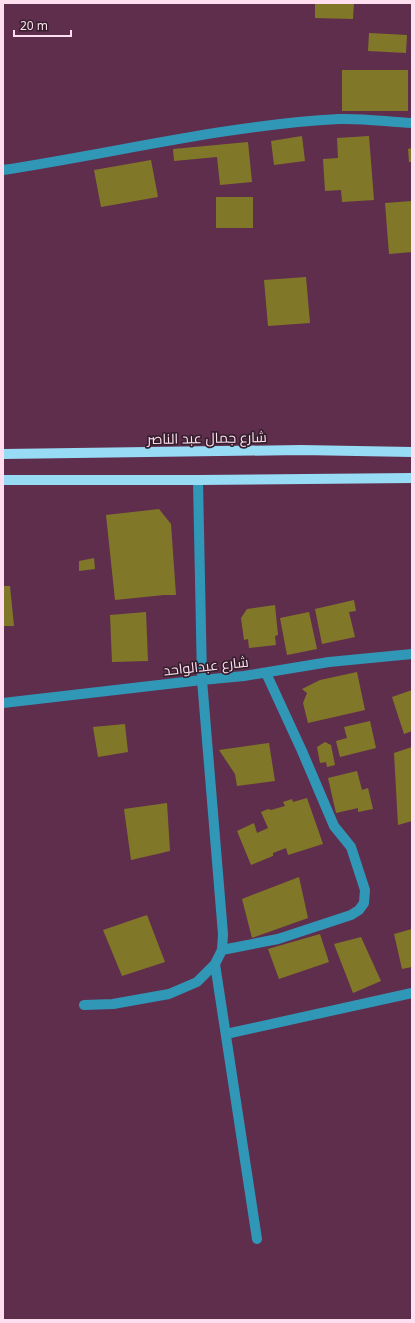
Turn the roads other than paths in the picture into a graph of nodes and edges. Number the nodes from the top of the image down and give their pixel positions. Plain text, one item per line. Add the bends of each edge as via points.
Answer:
1 (412, 123) edge
2 (3, 170) edge
3 (412, 452) edge
4 (3, 454) edge
5 (412, 478) edge
6 (3, 480) edge
7 (198, 480) junction
8 (412, 654) edge
9 (266, 673) junction
10 (202, 680) junction
11 (3, 703) edge
12 (222, 950) junction
13 (215, 964) junction
14 (412, 993) edge
15 (84, 1005) dead end
16 (226, 1034) junction
17 (256, 1239) dead end

1 - 2 street via 340,119 253,128
3 - 4 main road, شارع جمال عبد الناصر via 301,450
5 - 7 main road
6 - 7 main road
7 - 10 street
8 - 9 street, شارع عبدالواحد via 344,660
9 - 10 street, شارع عبدالواحد
9 - 12 street via 334,826 350,847 365,890 364,903 351,915 278,939
10 - 11 street, شارع عبدالواحد
10 - 12 street via 223,934
12 - 13 street
13 - 15 street via 197,982 169,994 113,1004
13 - 16 street
14 - 16 street
16 - 17 street

